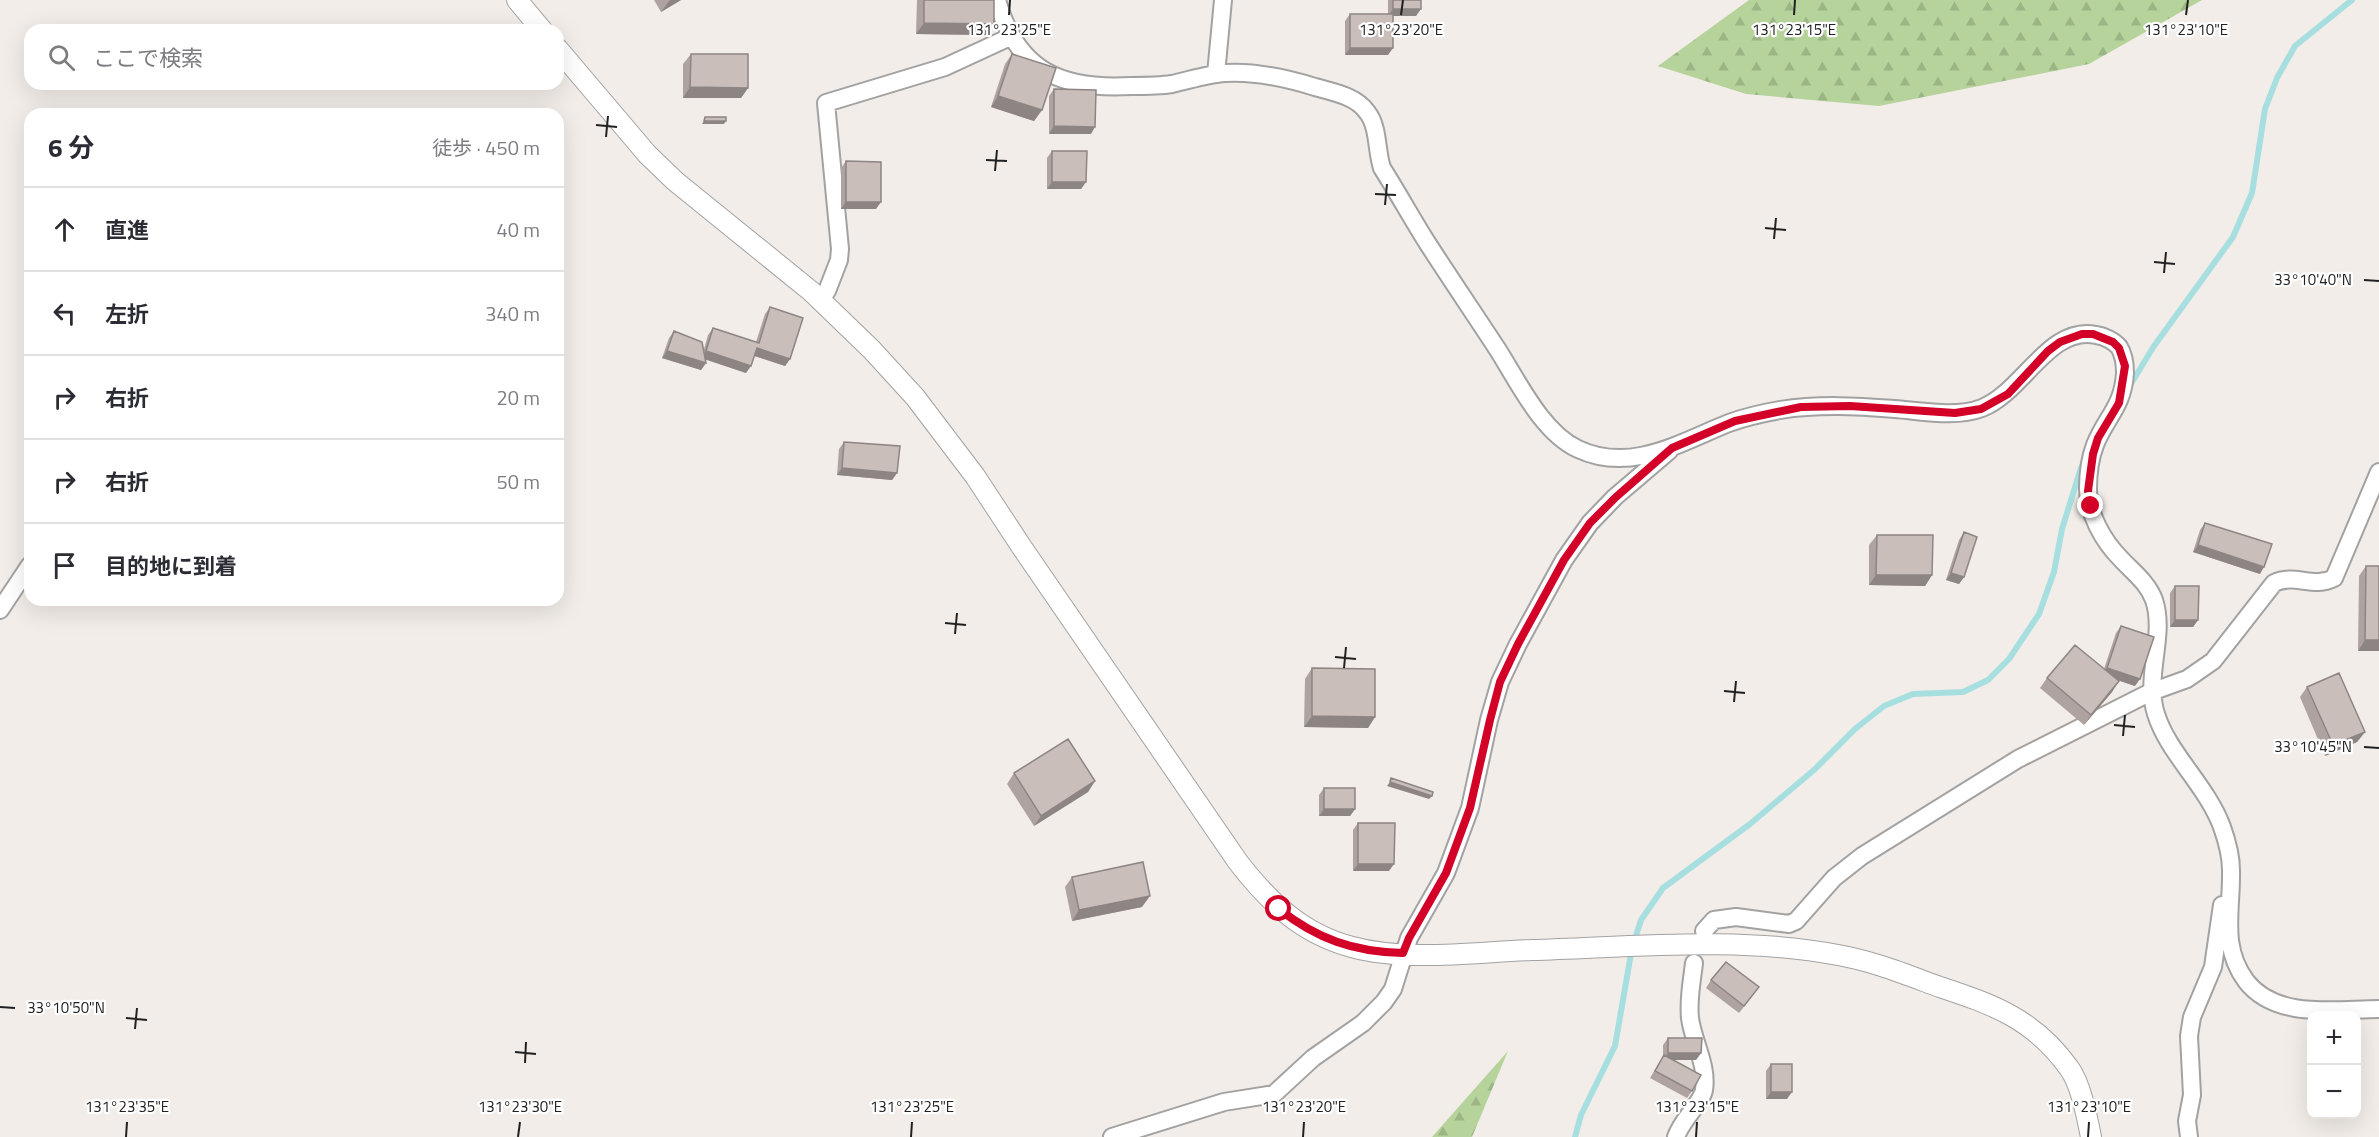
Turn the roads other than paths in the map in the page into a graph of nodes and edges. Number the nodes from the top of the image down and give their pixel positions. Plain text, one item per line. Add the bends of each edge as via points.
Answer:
1 (516, 0) edge
2 (997, 0) edge
3 (1223, 0) edge
4 (537, 24) edge
5 (1010, 37) junction
6 (564, 56) edge
7 (1216, 74) junction
8 (827, 291) dead end
9 (1672, 448) junction
10 (2379, 472) edge
11 (24, 574) edge
12 (0, 610) edge
13 (2151, 692) junction
14 (2229, 898) junction
15 (1699, 946) junction
16 (1403, 953) junction
17 (2379, 1009) edge
18 (1112, 1137) edge
19 (1676, 1137) edge
20 (2091, 1137) edge
21 (2189, 1137) edge

1 - 4 street
2 - 5 street
3 - 7 street
5 - 7 street via 1033,64 1049,74 1090,86 1170,84
5 - 8 street via 945,67 826,103 840,249
6 - 16 street via 647,154 812,292 915,397 975,476 1238,862 1266,896 1320,936 1353,948
7 - 9 street via 1268,75 1359,103 1372,120 1382,168 1534,408 1556,433 1578,449 1605,456 1646,455
9 - 13 street via 1735,421 1801,407 1955,413 1981,409 2008,394 2060,342 2082,334 2103,336 2119,348 2125,366 2124,381 2119,403 2094,448 2088,491 2102,535 2142,579 2154,601
9 - 16 street via 1590,523 1564,560 1518,644 1498,691 1476,790 1446,873
10 - 13 street via 2334,578 2324,583 2293,578 2274,583 2213,661 2187,680
11 - 12 street
13 - 14 street via 2163,731 2215,810 2224,831 2231,873
13 - 15 street via 2018,759 1862,856 1834,878 1796,921 1789,924 1736,917 1714,920
14 - 17 street via 2229,946 2237,966 2258,993 2289,1007
14 - 21 street via 2221,906 2213,967 2192,1017
15 - 16 street
15 - 19 street via 1690,1019 1703,1069 1704,1092
15 - 20 street via 1771,945 1840,955 1986,1003 2031,1026 2070,1069
16 - 18 street via 1393,989 1374,1013 1313,1058 1274,1094 1224,1102

